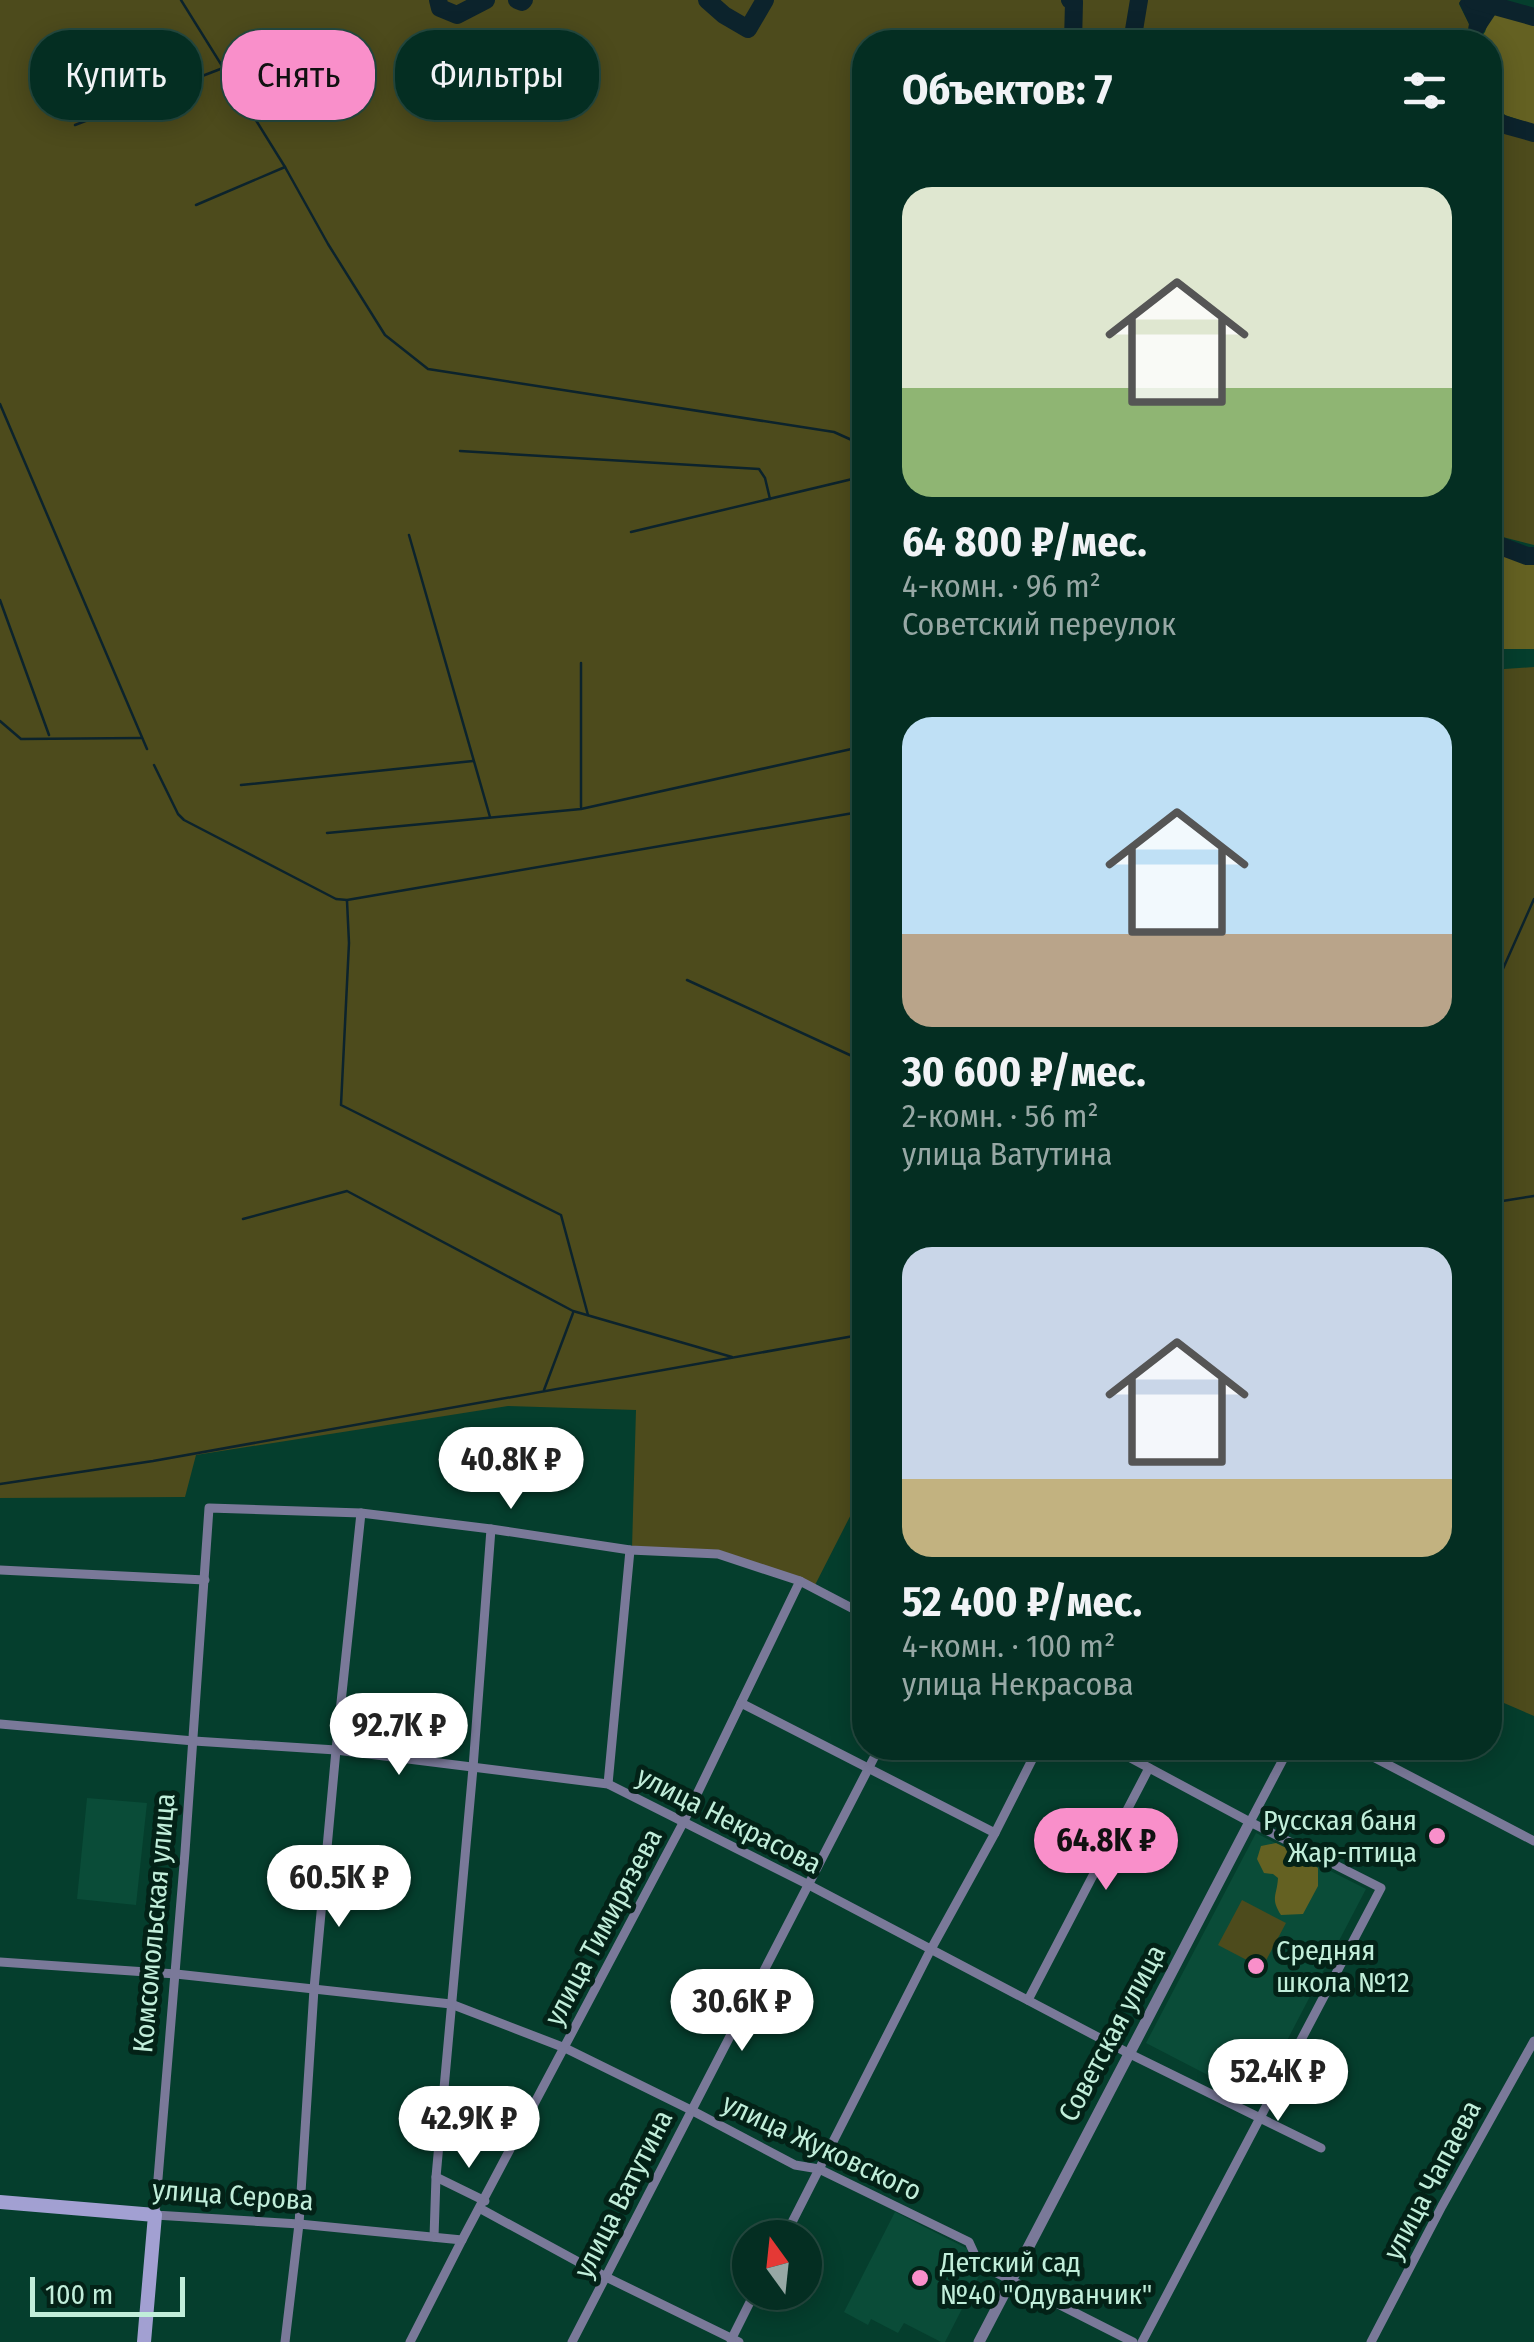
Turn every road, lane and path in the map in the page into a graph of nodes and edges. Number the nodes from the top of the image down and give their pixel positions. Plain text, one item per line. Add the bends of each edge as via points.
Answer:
1 (362, 1513) junction
2 (491, 1529) junction
3 (630, 1550) junction
4 (0, 1570) edge
5 (205, 1580) junction
6 (800, 1582) junction
7 (852, 1608) edge
8 (741, 1703) junction
9 (0, 1724) edge
10 (194, 1742) junction
11 (336, 1750) junction
12 (852, 1760) edge
13 (852, 1760) edge
14 (872, 1760) edge
15 (1032, 1760) edge
16 (1134, 1760) edge
17 (1283, 1760) edge
18 (1379, 1760) edge
19 (473, 1768) junction
20 (868, 1768) junction
21 (1148, 1768) junction
22 (608, 1784) junction
23 (1250, 1822) junction
24 (683, 1823) junction
25 (996, 1832) junction
26 (1534, 1841) edge
27 (807, 1884) junction
28 (930, 1951) junction
29 (0, 1962) edge
30 (176, 1974) junction
31 (314, 1989) junction
32 (1028, 2000) junction
33 (450, 2004) junction
34 (1534, 2041) edge
35 (565, 2048) junction
36 (1130, 2054) junction
37 (691, 2110) junction
38 (1259, 2119) junction
39 (1321, 2148) dead end
40 (819, 2169) junction
41 (436, 2176) junction
42 (0, 2202) edge
43 (483, 2205) junction
44 (155, 2215) junction
45 (793, 2220) edge
46 (299, 2224) junction
47 (434, 2237) junction
48 (462, 2240) junction
49 (606, 2277) junction
50 (1010, 2280) junction
51 (747, 2310) edge
52 (733, 2341) edge
53 (144, 2342) edge
54 (285, 2342) edge
55 (410, 2342) edge
56 (572, 2342) edge
57 (979, 2342) edge
58 (1132, 2342) edge
59 (1142, 2342) edge
60 (1371, 2342) edge

1 - 2 street
1 - 5 street, Комсомольская улица via 210,1508
1 - 11 street
2 - 3 street
2 - 19 street
3 - 6 street via 718,1554
3 - 22 street
4 - 5 street
5 - 10 street, Комсомольская улица
6 - 7 street
6 - 8 street, улица Тимирязева
8 - 12 street
8 - 24 street, улица Тимирязева
9 - 10 street, улица Некрасова
10 - 11 street, улица Некрасова
10 - 30 street, Комсомольская улица
11 - 19 street, улица Некрасова
11 - 31 street
13 - 20 street
14 - 20 street, улица Ватутина
15 - 25 street
16 - 21 street
17 - 23 street, Советская улица
18 - 26 street
19 - 22 street, улица Некрасова
19 - 33 street
20 - 25 street
20 - 27 street, улица Ватутина
21 - 23 street
21 - 32 street
22 - 24 street, улица Некрасова
23 - 36 street, Советская улица
23 - 38 street via 1381,1888
24 - 27 street, улица Некрасова
24 - 35 street, улица Тимирязева
25 - 28 street
27 - 28 street, улица Некрасова
27 - 37 street, улица Ватутина
28 - 32 street, улица Некрасова
28 - 40 street
29 - 30 street, улица Жуковского
30 - 31 street, улица Жуковского
30 - 44 street, Комсомольская улица
31 - 33 street, улица Жуковского
31 - 46 street
32 - 36 street, улица Некрасова
33 - 35 street, улица Жуковского
33 - 41 street
34 - 60 street, улица Чапаева
35 - 37 street, улица Жуковского
35 - 43 street, улица Тимирязева
36 - 38 street, улица Некрасова
36 - 50 street, Советская улица
37 - 40 street, улица Жуковского via 795,2165
37 - 49 street, улица Ватутина
38 - 39 street, улица Некрасова
38 - 59 street
40 - 45 street
40 - 50 street, улица Жуковского via 969,2242 978,2264
41 - 43 street
41 - 47 street
42 - 44 main road, улица Серова
43 - 48 street, улица Тимирязева
43 - 49 street
44 - 46 street, улица Серова
44 - 53 main road, Комсомольская улица
46 - 47 street, улица Серова
46 - 54 street
47 - 48 street, улица Серова
48 - 55 street, улица Тимирязева
49 - 52 street
49 - 56 street, улица Ватутина
50 - 57 street, Советская улица
50 - 58 street, улица Жуковского
51 - 52 street

